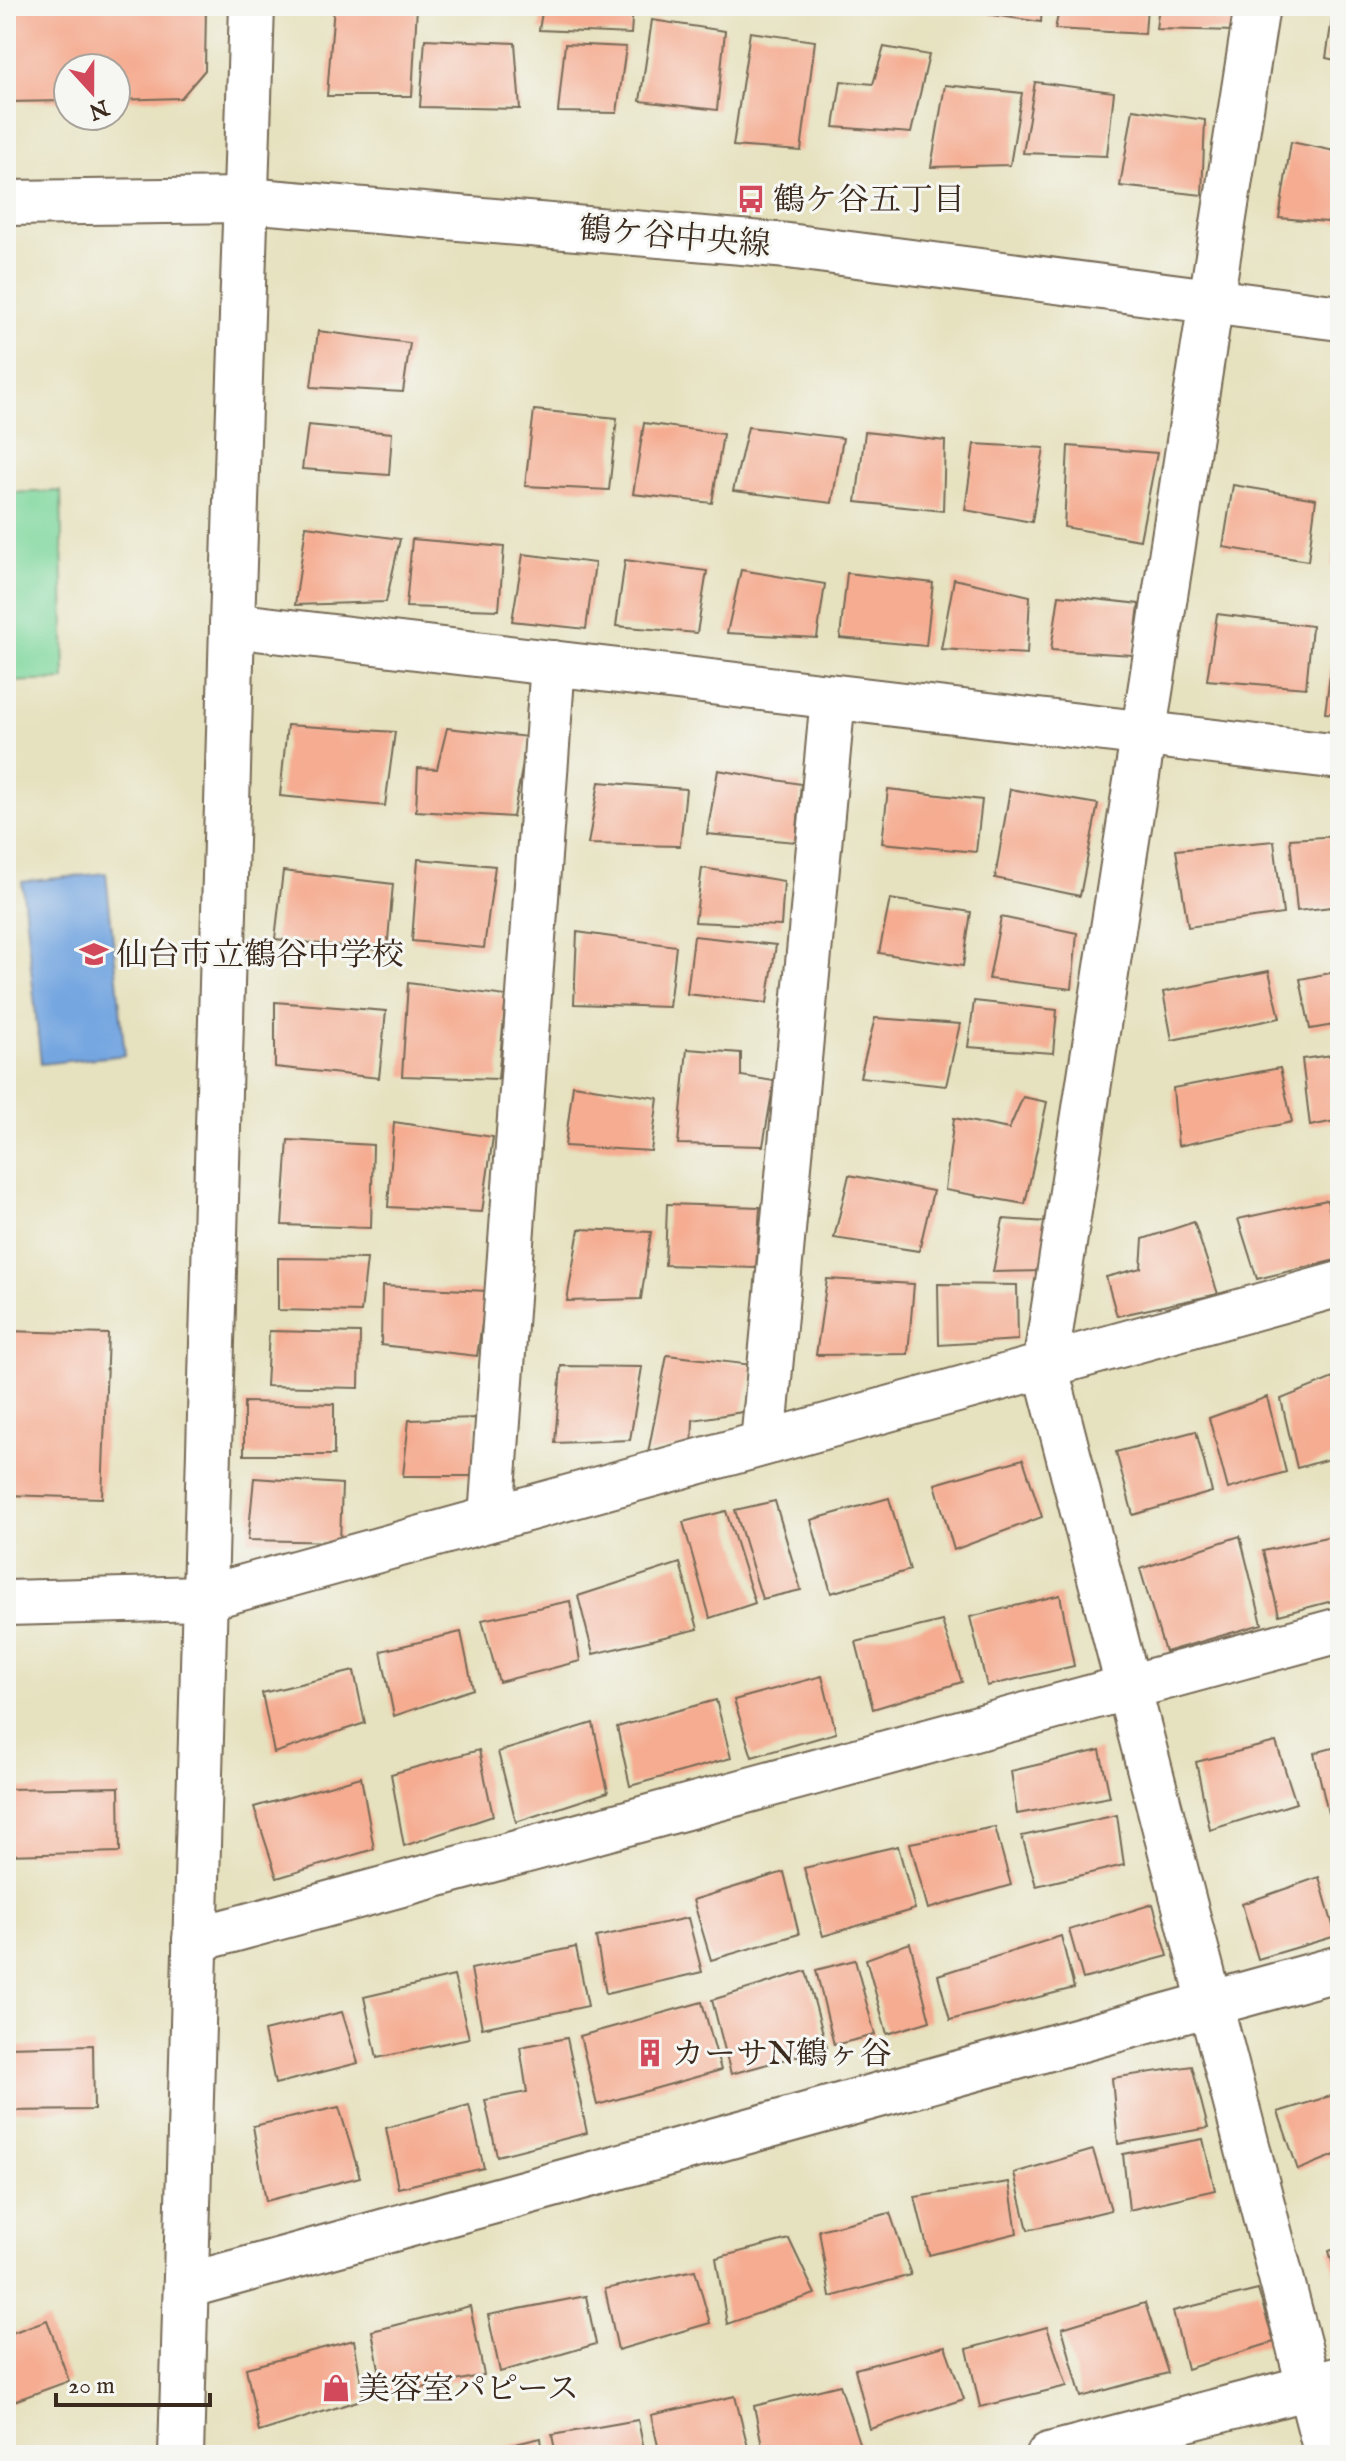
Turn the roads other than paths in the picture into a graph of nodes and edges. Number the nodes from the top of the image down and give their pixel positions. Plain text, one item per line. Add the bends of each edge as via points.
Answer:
1 (252, 6) edge
2 (1257, 6) edge
3 (246, 200) junction
4 (6, 203) edge
5 (1212, 300) junction
6 (1340, 318) edge
7 (232, 625) junction
8 (553, 663) junction
9 (833, 697) junction
10 (1144, 734) junction
11 (1340, 757) edge
12 (1340, 1284) edge
13 (1045, 1365) junction
14 (763, 1443) junction
15 (491, 1518) junction
16 (205, 1598) junction
17 (6, 1603) edge
18 (1340, 1630) edge
19 (1129, 1688) junction
20 (195, 1940) junction
21 (1340, 1968) edge
22 (1210, 2004) junction
23 (186, 2286) junction
24 (1325, 2383) edge
25 (181, 2455) edge
26 (1049, 2455) edge
27 (1327, 2455) edge

1 - 3 street
2 - 5 street
3 - 4 street, 鶴ケ谷中央線
3 - 5 street, 鶴ケ谷中央線 via 788,246
3 - 7 street
5 - 6 street, 鶴ケ谷中央線
5 - 10 street
7 - 8 street
7 - 16 street
8 - 9 street
8 - 15 street
9 - 10 street
9 - 14 street
10 - 11 street
10 - 13 street
12 - 13 street
13 - 14 street
13 - 19 street
14 - 15 street
15 - 16 street
16 - 17 street
16 - 20 street
18 - 19 street
19 - 20 street
19 - 22 street
20 - 23 street
21 - 22 street
22 - 23 street
22 - 24 street
23 - 25 street
24 - 26 street
24 - 27 street

